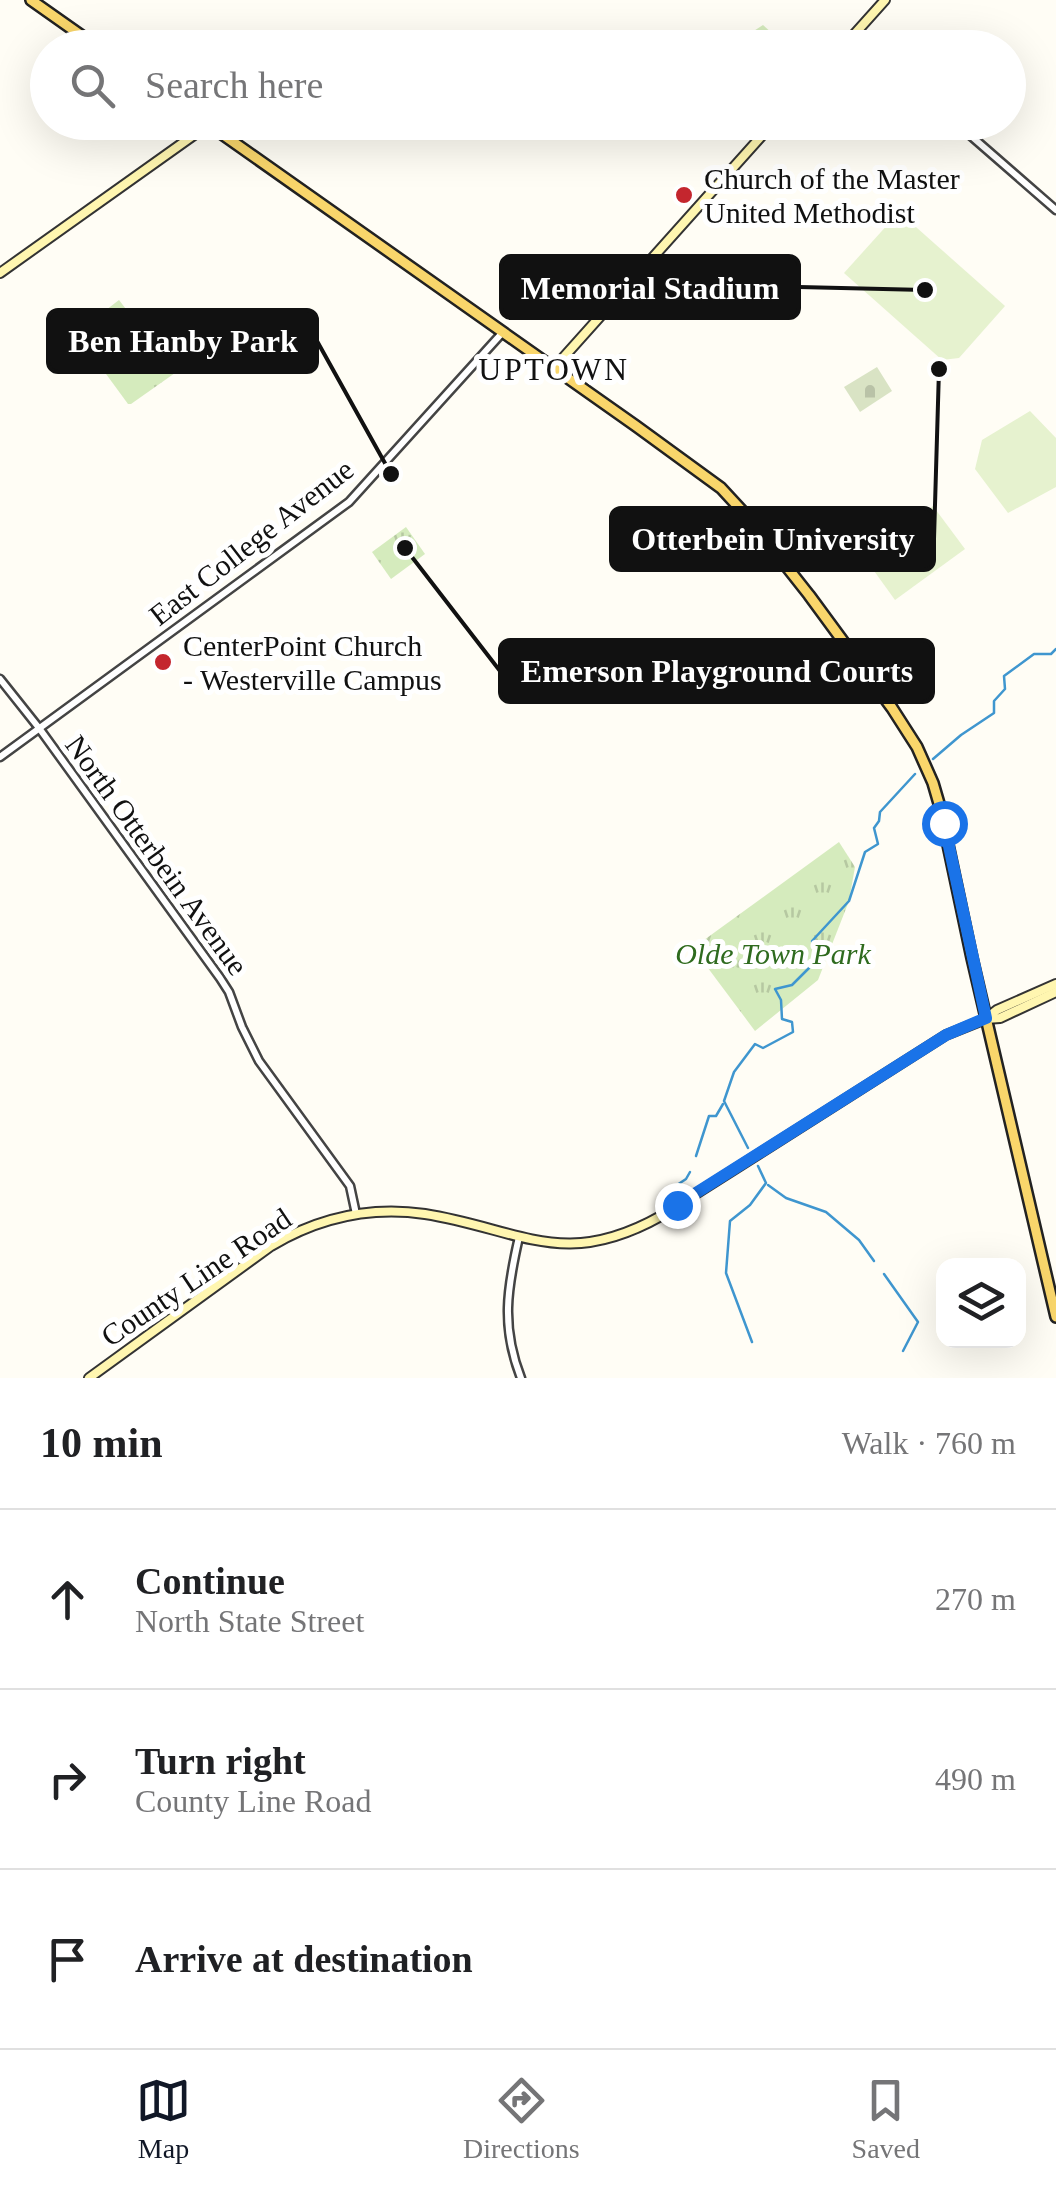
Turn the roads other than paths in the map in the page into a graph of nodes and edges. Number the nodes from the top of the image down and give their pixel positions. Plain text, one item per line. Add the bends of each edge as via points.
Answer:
1 (31, 0) edge
2 (885, 0) edge
3 (73, 30) edge
4 (858, 30) edge
5 (185, 140) edge
6 (230, 140) edge
7 (758, 140) edge
8 (976, 140) edge
9 (1056, 210) edge
10 (0, 272) edge
11 (502, 332) junction
12 (554, 368) junction
13 (0, 679) edge
14 (39, 728) junction
15 (0, 756) edge
16 (1056, 988) edge
17 (986, 1018) junction
18 (356, 1214) junction
19 (519, 1237) junction
20 (1056, 1317) edge
21 (89, 1378) edge
22 (521, 1378) edge

1 - 3 main road
2 - 4 main road
5 - 10 main road
6 - 11 main road
7 - 12 main road
8 - 9 street
11 - 12 main road
11 - 14 street, East College Avenue via 349,502
12 - 17 main road via 734,501 895,712 938,800
13 - 14 street, North Otterbein Avenue
14 - 15 street, East College Avenue
14 - 18 street, North Otterbein Avenue via 222,980 259,1061 350,1186
16 - 17 main road
16 - 17 main road via 1000,1018
17 - 19 main road, County Line Road via 946,1035 641,1226 575,1244
17 - 20 main road
18 - 19 main road, County Line Road via 426,1215
18 - 21 main road, County Line Road via 278,1242
19 - 22 street via 506,1311

